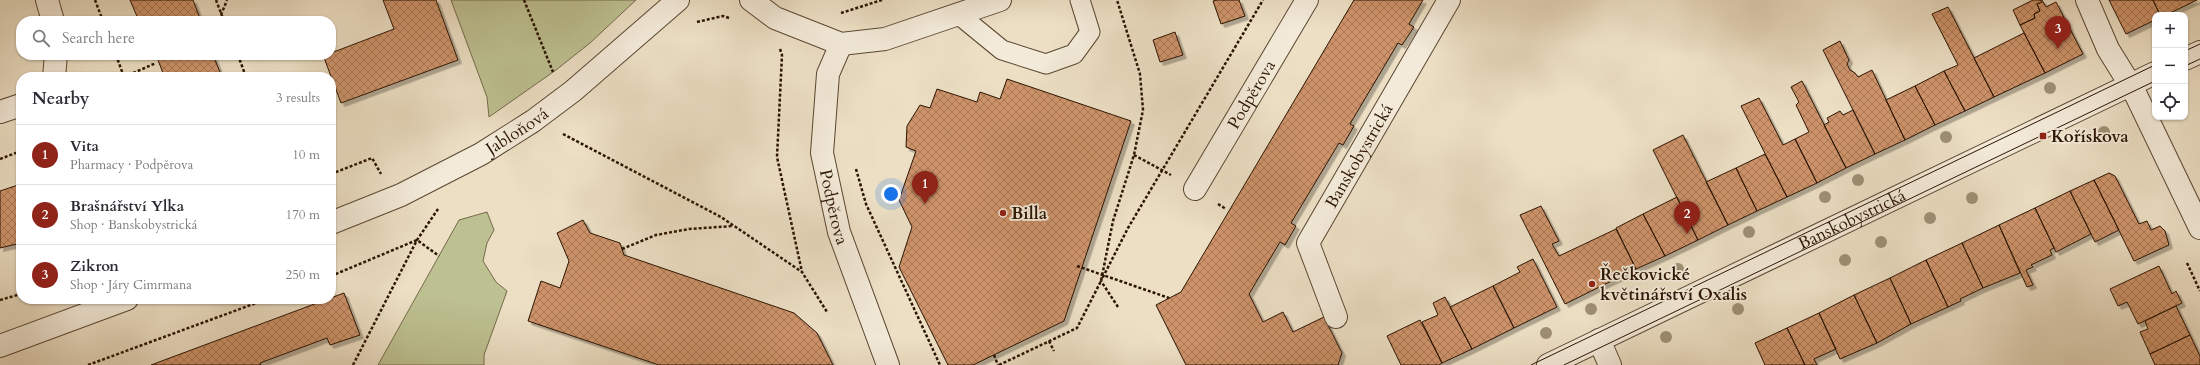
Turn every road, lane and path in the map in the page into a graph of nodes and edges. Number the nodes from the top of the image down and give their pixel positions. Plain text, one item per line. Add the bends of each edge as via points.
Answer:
1 (47, 0) edge
2 (95, 0) edge
3 (216, 0) edge
4 (227, 0) edge
5 (524, 0) edge
6 (678, 0) edge
7 (751, 0) edge
8 (882, 0) edge
9 (1000, 0) edge
10 (1080, 0) edge
11 (1117, 0) edge
12 (1263, 0) edge
13 (1307, 0) edge
14 (1450, 0) edge
15 (2087, 0) edge
16 (840, 14) dead end
17 (958, 14) junction
18 (221, 15) joint
19 (52, 16) edge
20 (101, 16) edge
21 (730, 18) dead end
22 (691, 26) dead end
23 (778, 42) dead end
24 (841, 44) junction
25 (2200, 52) edge
26 (2188, 58) edge
27 (56, 60) edge
28 (118, 60) edge
29 (240, 60) edge
30 (156, 63) dead end
31 (54, 72) edge
32 (122, 72) edge
33 (135, 72) edge
34 (244, 72) edge
35 (2152, 74) edge
36 (2130, 85) junction
37 (573, 92) junction
38 (16, 107) edge
39 (0, 112) edge
40 (533, 121) junction
41 (569, 129) dead end
42 (563, 134) junction
43 (557, 138) dead end
44 (16, 153) edge
45 (1134, 155) junction
46 (0, 159) edge
47 (855, 167) dead end
48 (1163, 170) junction
49 (336, 172) edge
50 (388, 175) dead end
51 (1194, 189) dead end
52 (442, 207) dead end
53 (336, 221) edge
54 (734, 226) junction
55 (2200, 228) edge
56 (417, 240) junction
57 (622, 249) dead end
58 (439, 256) dead end
59 (2187, 262) dead end
60 (1077, 266) dead end
61 (802, 272) junction
62 (336, 274) edge
63 (1101, 281) junction
64 (2200, 291) edge
65 (16, 295) edge
66 (1169, 298) dead end
67 (0, 300) edge
68 (113, 304) edge
69 (253, 304) edge
70 (1118, 307) dead end
71 (826, 312) dead end
72 (1336, 317) dead end
73 (1599, 340) junction
74 (1049, 341) junction
75 (0, 346) edge
76 (1054, 351) dead end
77 (994, 355) dead end
78 (88, 365) edge
79 (353, 365) edge
80 (888, 365) edge
81 (940, 365) edge
82 (999, 365) edge
83 (1548, 365) edge
84 (1610, 365) edge

1 - 19 street
2 - 20 path
3 - 18 path
4 - 18 path
5 - 37 path via 554,77
6 - 37 street, Jabloňová
7 - 24 street via 775,18
8 - 16 path
9 - 17 street
10 - 17 lane via 1090,32 1074,54 1046,64 1002,50
11 - 45 path via 1140,74 1143,110
12 - 48 path
13 - 51 street, Podpěrova
14 - 72 street, Banskobystrická via 1308,243
15 - 36 street via 2108,50
17 - 24 street via 885,39
21 - 22 path via 723,16
23 - 61 path via 782,55 777,157
24 - 80 street, Podpěrova via 828,74 822,153 839,232
25 - 26 street
27 - 31 street
28 - 32 path
29 - 34 path
30 - 33 path
35 - 36 street, Banskobystrická
36 - 55 street
36 - 73 street, Banskobystrická
37 - 40 street, Jabloňová
38 - 39 street
40 - 42 path
40 - 53 street, Jabloňová via 480,154 401,196
41 - 42 path
42 - 43 path
42 - 54 path
44 - 46 path
45 - 48 path
45 - 63 path via 1113,221
47 - 81 path via 866,204
48 - 63 path via 1128,228
49 - 50 path via 372,158 382,175
52 - 56 path via 436,210
54 - 57 path via 656,235
54 - 61 path
56 - 58 path
56 - 62 path
56 - 79 path
59 - 64 path
60 - 66 path, bridge
61 - 71 path
63 - 70 path
63 - 74 path via 1077,328
65 - 67 path
68 - 75 street
69 - 78 path
73 - 83 street, Banskobystrická
73 - 84 street
74 - 76 path
74 - 82 path
77 - 82 path

